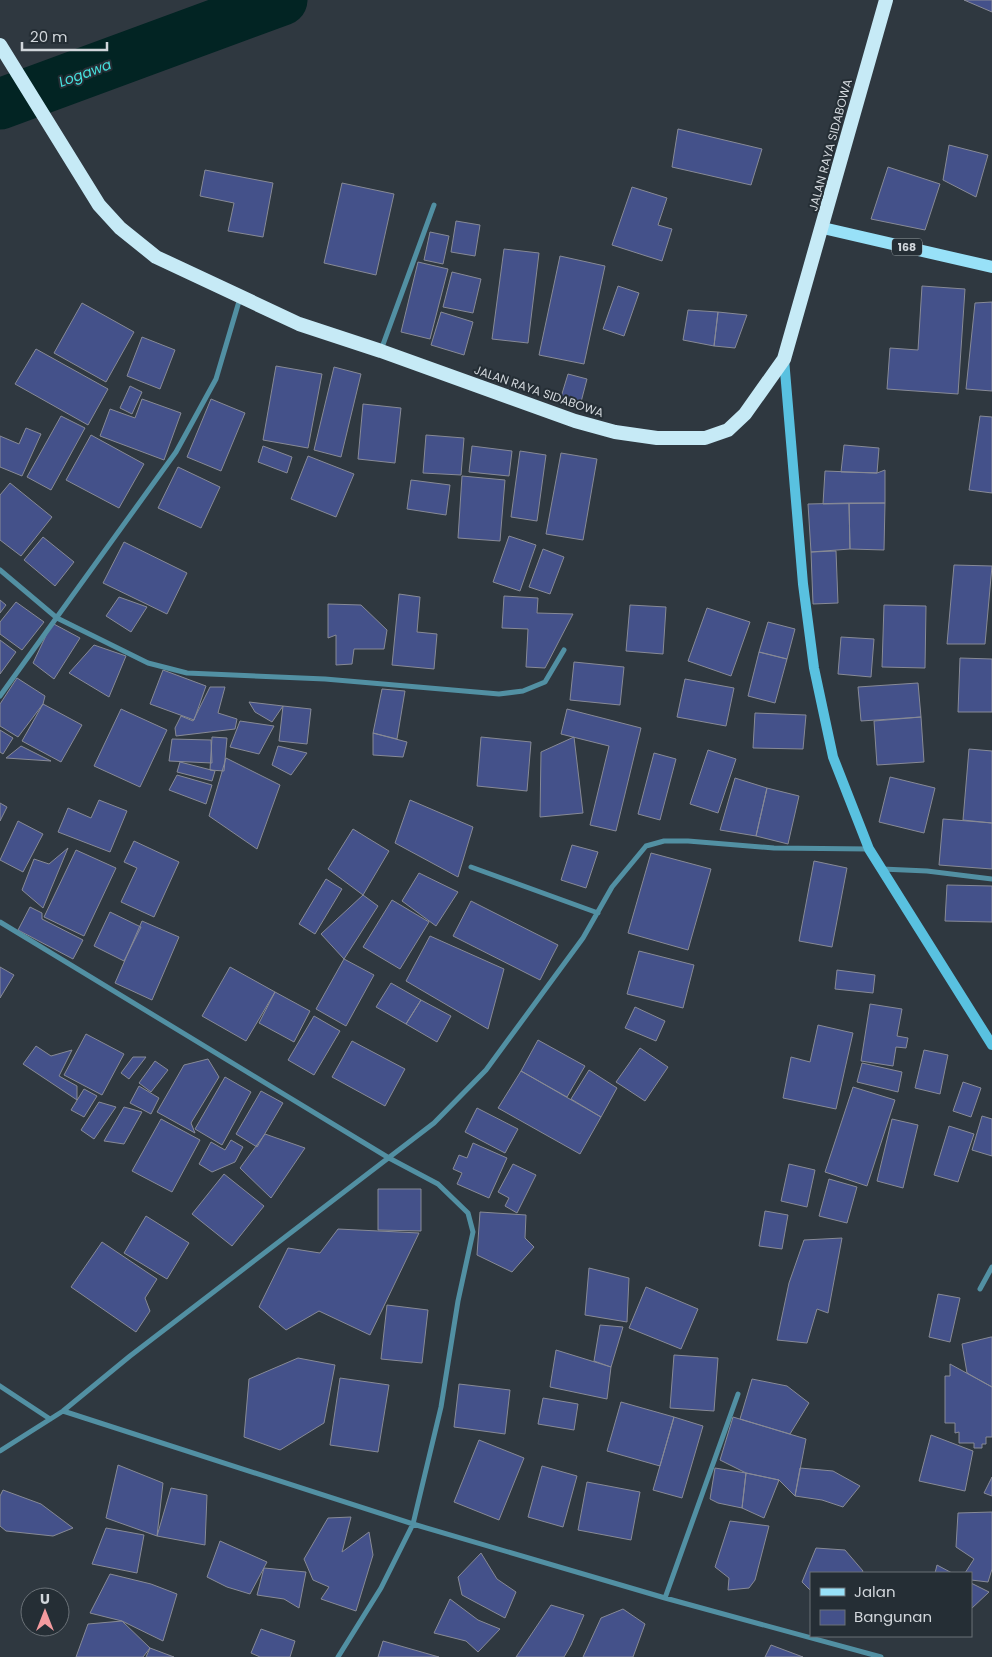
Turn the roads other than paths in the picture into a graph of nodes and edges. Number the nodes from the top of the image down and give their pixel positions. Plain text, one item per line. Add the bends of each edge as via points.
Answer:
1 (886, 0) edge
2 (0, 45) edge
3 (434, 205) dead end
4 (823, 228) junction
5 (992, 267) edge
6 (240, 298) junction
7 (381, 350) junction
8 (784, 360) junction
9 (0, 570) edge
10 (57, 618) junction
11 (564, 650) dead end
12 (0, 696) edge
13 (869, 849) junction
14 (471, 867) dead end
15 (881, 870) junction
16 (992, 879) edge
17 (598, 913) junction
18 (0, 922) edge
19 (992, 1045) edge
20 (389, 1158) junction
21 (992, 1267) edge
22 (980, 1289) dead end
23 (0, 1386) edge
24 (738, 1394) dead end
25 (63, 1411) junction
26 (50, 1420) junction
27 (0, 1451) edge
28 (413, 1524) junction
29 (665, 1598) junction
30 (810, 1637) edge
31 (810, 1637) edge
32 (881, 1656) edge
33 (338, 1657) edge

1 - 4 highway, JALAN RAYA SIDABOWA
2 - 6 highway, JALAN RAYA SIDABOWA via 99,205 120,228 156,257
3 - 7 street
4 - 5 main road, 168
4 - 8 highway, JALAN RAYA SIDABOWA
6 - 7 highway, JALAN RAYA SIDABOWA via 300,324
6 - 10 street via 216,379 176,452
7 - 8 highway, JALAN RAYA SIDABOWA via 575,421 615,432 657,438 705,438 728,430 745,414
8 - 13 main road via 803,584 814,668 833,757
9 - 10 street
10 - 11 street via 148,662 186,673 325,679 499,694 523,691 546,682
10 - 12 street
13 - 15 main road
13 - 17 street via 774,848 664,841 646,846 631,862
14 - 17 street
15 - 16 street via 927,871
15 - 19 main road
17 - 20 street via 486,1070 434,1122
18 - 20 street
20 - 25 street
20 - 28 street via 438,1184 468,1212 473,1232 441,1407
21 - 22 street
23 - 26 street
24 - 29 street
25 - 26 street
25 - 28 street
26 - 27 street
28 - 29 street
28 - 33 street via 381,1588
29 - 30 street
31 - 32 street

